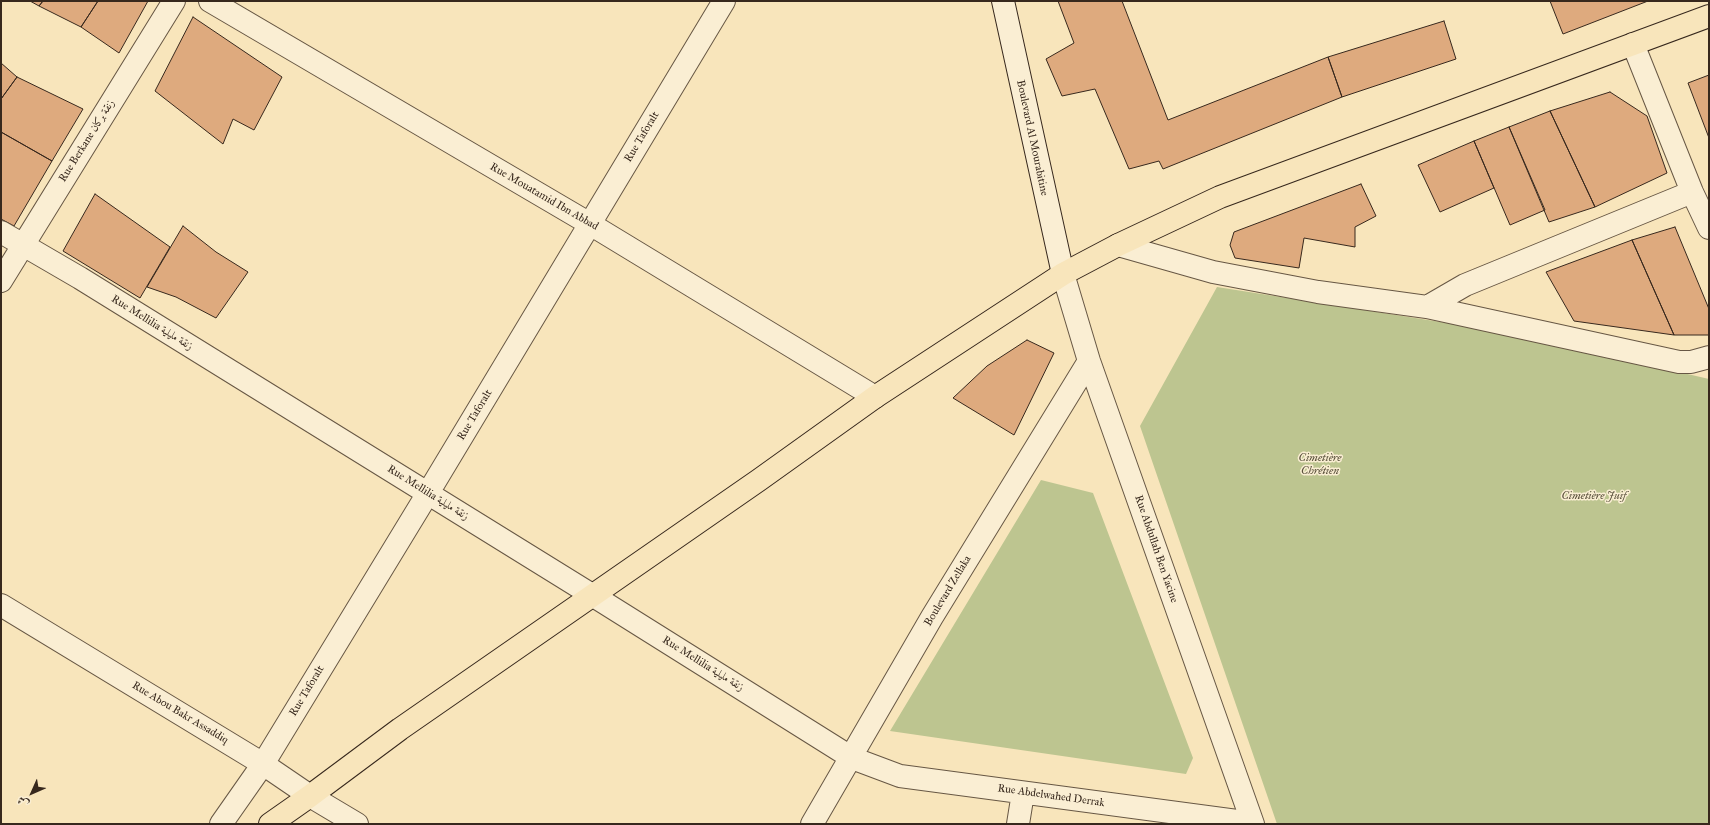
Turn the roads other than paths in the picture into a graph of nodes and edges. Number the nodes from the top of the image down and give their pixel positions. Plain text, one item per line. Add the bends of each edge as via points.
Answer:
1 (174, 1) edge
2 (210, 1) edge
3 (724, 1) edge
4 (1003, 1) edge
5 (1709, 16) edge
6 (1633, 44) junction
7 (1692, 192) junction
8 (590, 224) junction
9 (1709, 228) edge
10 (1, 232) edge
11 (1118, 245) junction
12 (23, 246) junction
13 (1063, 274) junction
14 (1, 281) edge
15 (1427, 307) junction
16 (1709, 357) edge
17 (1089, 361) junction
18 (875, 396) junction
19 (428, 493) junction
20 (592, 595) junction
21 (1, 605) edge
22 (852, 758) junction
23 (263, 764) junction
24 (1023, 793) junction
25 (310, 796) junction
26 (221, 824) edge
27 (270, 824) edge
28 (357, 824) edge
29 (812, 824) edge
30 (1018, 824) edge
31 (1252, 824) edge

1 - 12 street, Rue Berkane زنقة بركان
2 - 8 street, Rue Mouatamid Ibn Abbad
3 - 8 street, Rue Taforalt
4 - 13 street, Boulevard Al Mourabitine
5 - 6 main road
6 - 7 street
6 - 11 main road via 1220,197
7 - 9 street
7 - 15 street via 1465,285
8 - 18 street, Rue Mouatamid Ibn Abbad
8 - 19 street, Rue Taforalt
10 - 12 street, Rue Mellilia زنقة مليلية
11 - 13 main road
11 - 15 street via 1213,272 1318,292
12 - 14 street, Rue Berkane زنقة بركان
12 - 19 street, Rue Mellilia زنقة مليلية via 80,278
13 - 17 street, Rue Abdullah Ben Yacine
13 - 18 main road
15 - 16 street via 1679,362
17 - 22 street, Boulevard Zellaka via 932,617
17 - 31 street, Rue Abdullah Ben Yacine
18 - 20 main road
19 - 20 street, Rue Mellilia زنقة مليلية
19 - 23 street, Rue Taforalt
20 - 22 street, Rue Mellilia زنقة مليلية
20 - 25 main road via 400,729
21 - 23 street, Rue Abou Bakr Assaddiq
22 - 24 street, Rue Abdelwahed Derrak via 900,776
22 - 29 street, Boulevard Zellaka
23 - 25 street, Rue Abou Bakr Assaddiq
23 - 26 street, Rue Taforalt
24 - 30 street
24 - 31 street, Rue Abdelwahed Derrak
25 - 27 main road
25 - 28 street, Rue Abou Bakr Assaddiq

